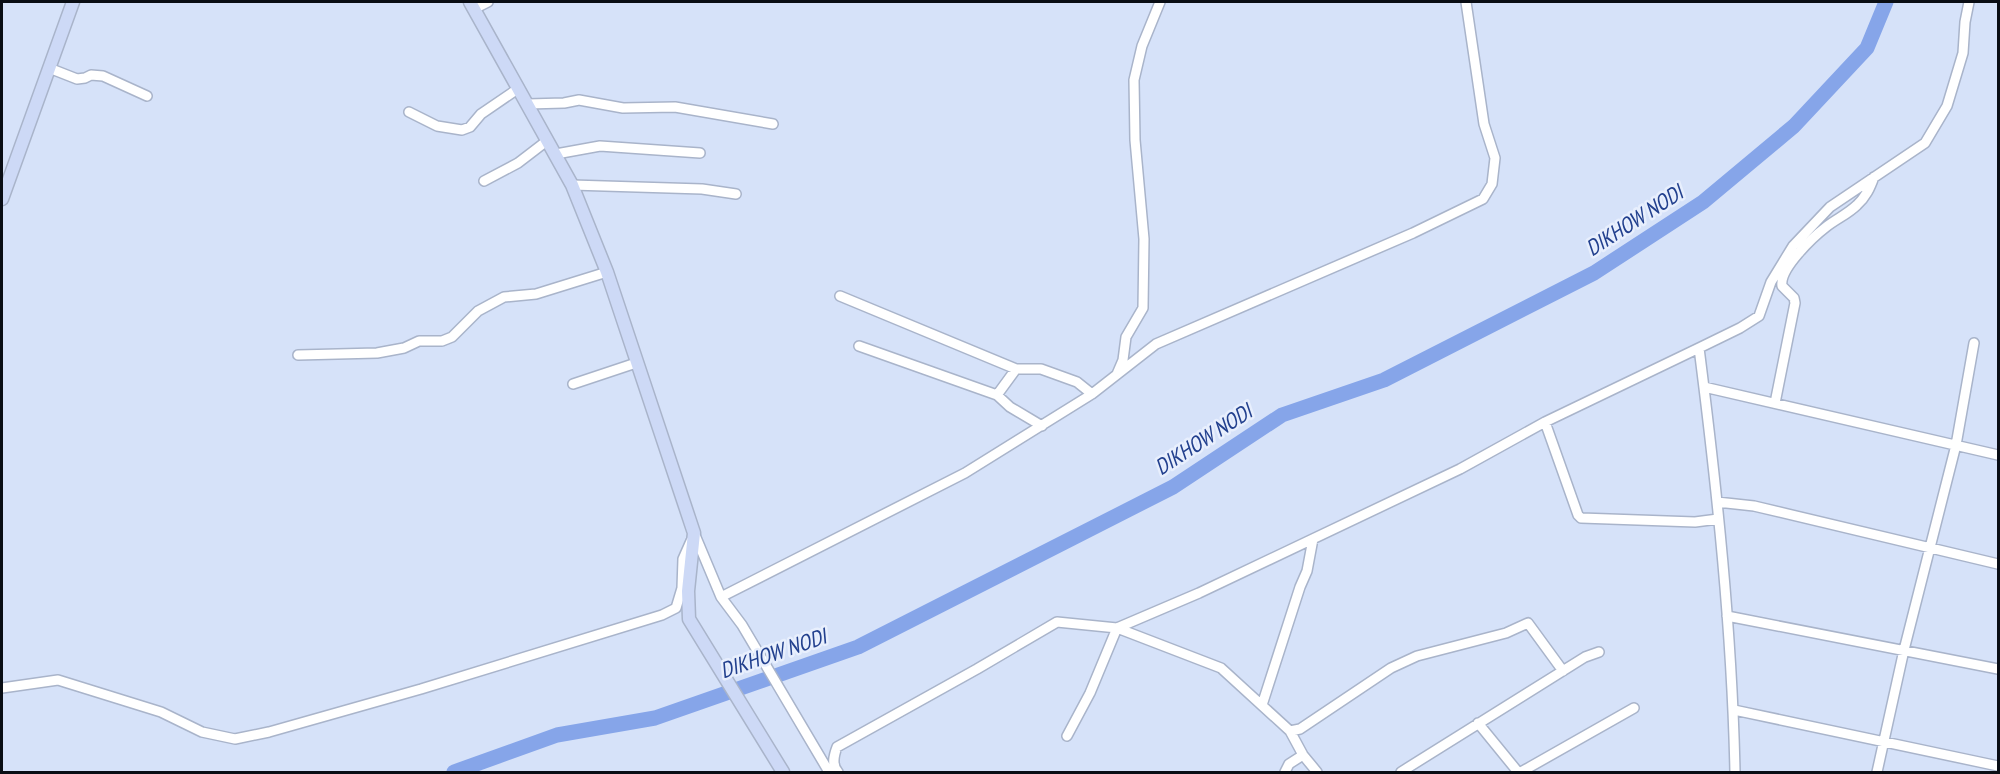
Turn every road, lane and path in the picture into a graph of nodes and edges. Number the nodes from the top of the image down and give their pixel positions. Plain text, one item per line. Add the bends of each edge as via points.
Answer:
1 (73, 2) edge
2 (488, 2) edge
3 (1160, 2) edge
4 (1466, 2) edge
5 (1969, 2) edge
6 (472, 5) edge
7 (49, 68) junction
8 (519, 88) junction
9 (147, 96) dead end
10 (528, 104) junction
11 (409, 112) dead end
12 (773, 124) dead end
13 (548, 140) junction
14 (700, 153) dead end
15 (556, 154) junction
16 (1874, 177) junction
17 (484, 181) dead end
18 (572, 185) junction
19 (736, 194) dead end
20 (2, 199) edge
21 (607, 272) junction
22 (840, 296) dead end
23 (1974, 342) dead end
24 (859, 346) dead end
25 (1699, 348) junction
26 (298, 355) dead end
27 (636, 363) junction
28 (1016, 369) junction
29 (1116, 376) junction
30 (573, 384) dead end
31 (1704, 387) junction
32 (997, 394) junction
33 (1092, 394) junction
34 (1775, 403) junction
35 (1545, 422) junction
36 (1041, 426) junction
37 (1956, 445) junction
38 (1998, 455) edge
39 (1717, 502) junction
40 (1718, 519) junction
41 (694, 533) junction
42 (1313, 539) junction
43 (1930, 547) junction
44 (1998, 564) edge
45 (721, 597) junction
46 (1727, 616) junction
47 (1117, 628) junction
48 (1904, 650) junction
49 (1599, 652) dead end
50 (1998, 669) edge
51 (1563, 671) junction
52 (2, 688) edge
53 (1262, 705) junction
54 (1634, 708) dead end
55 (1734, 710) junction
56 (1478, 723) junction
57 (1290, 731) junction
58 (1067, 736) dead end
59 (1884, 741) junction
60 (1303, 755) junction
61 (1998, 766) edge
62 (783, 772) edge
63 (832, 772) edge
64 (1285, 772) edge
65 (1317, 772) edge
66 (1401, 772) edge
67 (1520, 772) edge
68 (1735, 772) edge
69 (1877, 772) edge

1 - 7 main road
2 - 6 street
3 - 29 street via 1142,45 1134,80 1144,238 1143,308 1126,338
4 - 29 street via 1484,124 1495,158 1492,184 1484,199 1156,344
5 - 16 street via 1964,53 1947,105 1925,143
6 - 8 main road
7 - 9 street via 77,79 103,76
7 - 20 main road
8 - 10 main road
8 - 11 street via 462,130 437,126
10 - 12 street via 579,100 623,108 675,107
10 - 13 main road
13 - 15 main road
13 - 17 street via 518,163
14 - 15 street via 600,146
15 - 18 main road
16 - 25 street via 1830,207 1793,246 1771,282 1759,316
16 - 34 street via 1859,204 1825,227 1791,262 1782,278 1782,286 1795,303
18 - 19 street via 702,189
18 - 21 main road
21 - 26 street via 536,294 504,297 478,311 452,337 442,341 419,341 377,353
21 - 27 main road
22 - 28 street
23 - 37 street
24 - 32 street
25 - 31 street
25 - 35 street
27 - 30 street
27 - 41 main road
28 - 32 street
28 - 33 street via 1041,369 1077,382
29 - 33 street
31 - 34 street
31 - 39 street
32 - 36 street
33 - 36 street
34 - 37 street
35 - 40 street via 1581,518 1695,522
35 - 42 street via 1460,469
36 - 45 street via 965,473
37 - 38 street
37 - 43 street
39 - 40 street
39 - 43 street via 1754,506
40 - 46 street
41 - 45 street
41 - 52 street via 683,559 682,588 676,608 662,615 268,732 235,739 202,732 162,712 58,680
41 - 62 main road via 689,619
42 - 47 street
42 - 53 street via 1307,571
43 - 44 street
43 - 48 street
45 - 63 street
46 - 48 street
46 - 55 street
47 - 53 street via 1221,668
47 - 58 street
47 - 63 street via 1057,622 837,747
48 - 50 street
48 - 59 street
49 - 51 street
51 - 56 street
51 - 57 street via 1528,623 1506,633 1417,656 1391,668 1300,729
53 - 57 street
54 - 67 street
55 - 59 street
55 - 68 street
56 - 66 street
56 - 67 street
57 - 60 street
59 - 61 street
59 - 69 street
60 - 64 street via 1289,764
60 - 65 street

